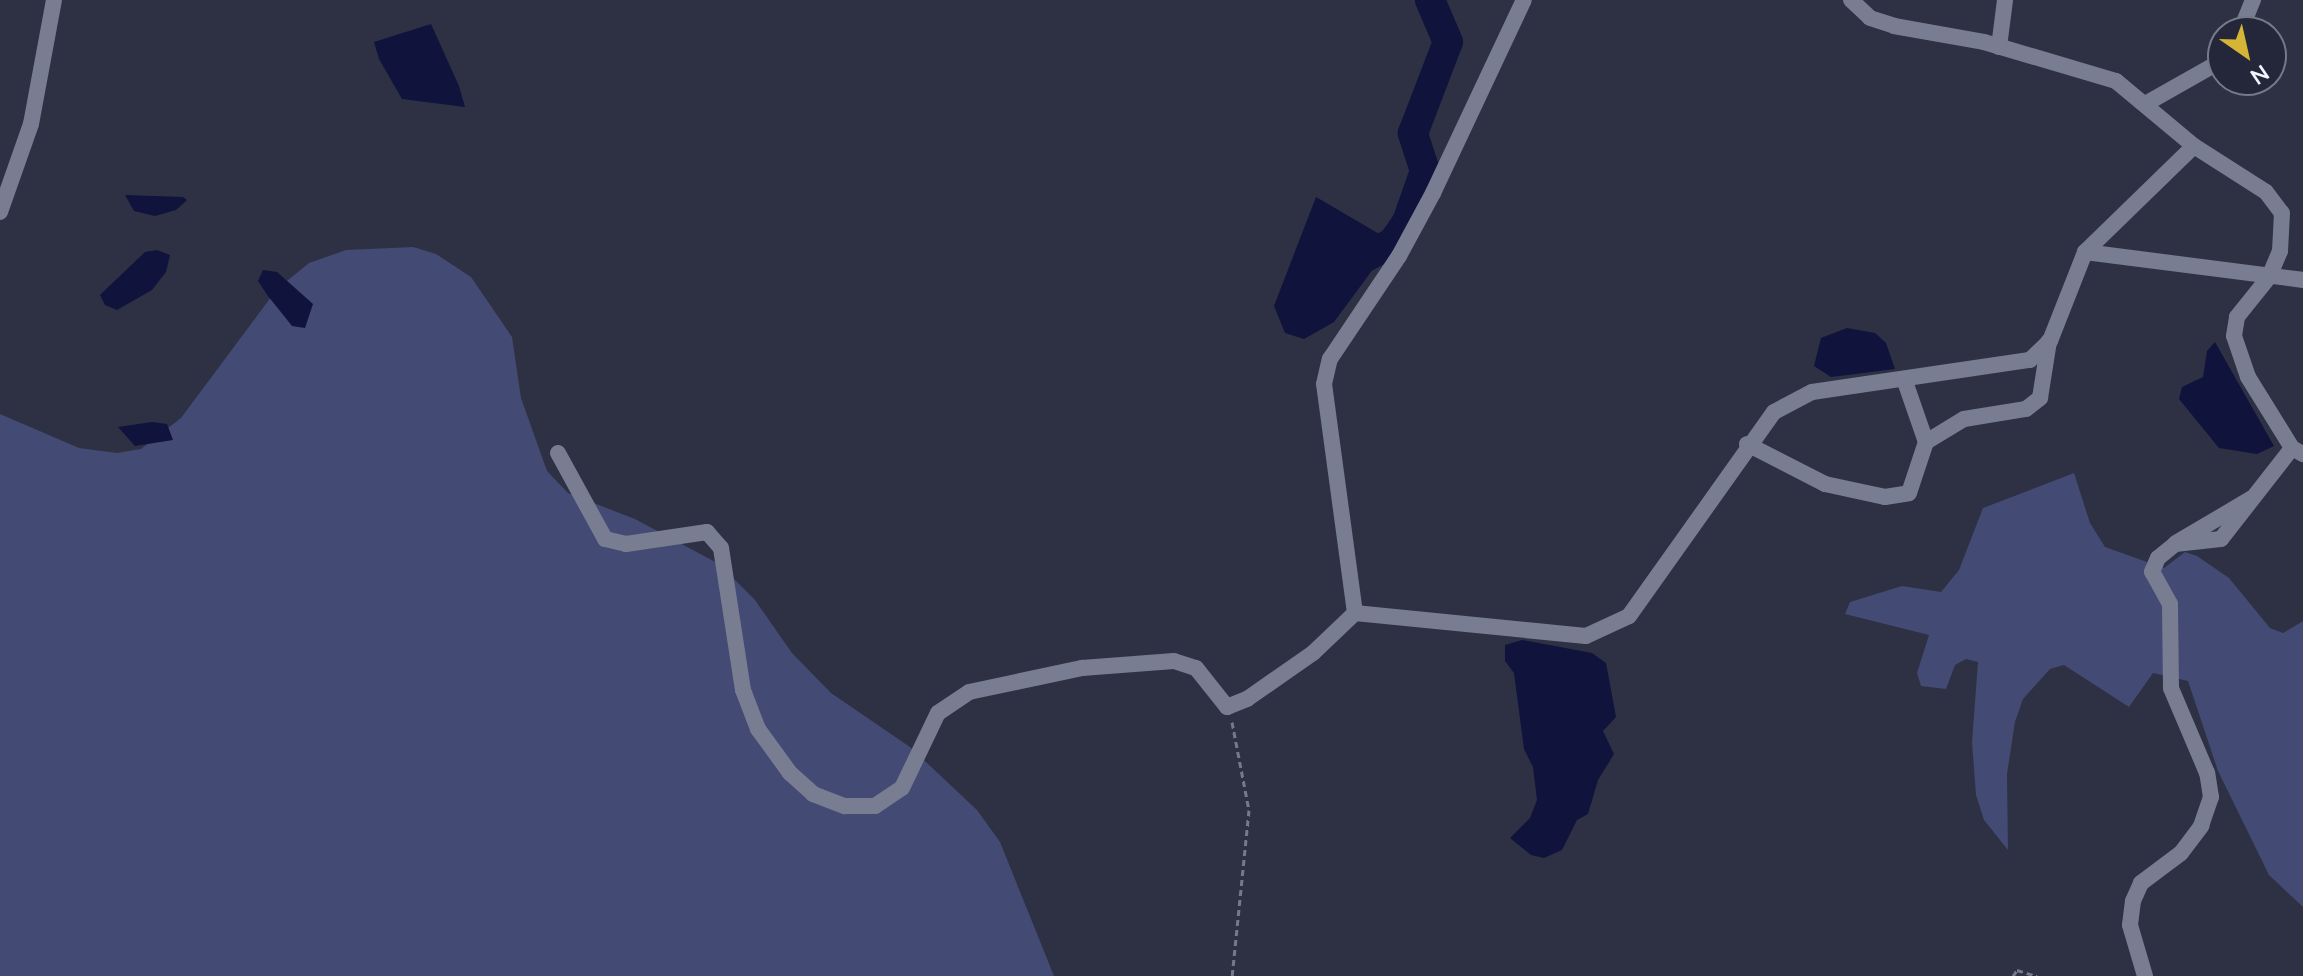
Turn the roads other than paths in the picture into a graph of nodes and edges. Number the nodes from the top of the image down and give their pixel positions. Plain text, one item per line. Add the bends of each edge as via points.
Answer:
1 (54, 0) edge
2 (1524, 0) edge
3 (1851, 0) edge
4 (2005, 0) edge
5 (1999, 47) junction
6 (2207, 69) edge
7 (2147, 103) junction
8 (2194, 146) junction
9 (0, 212) edge
10 (2085, 252) junction
11 (2269, 277) junction
12 (2303, 280) edge
13 (2050, 341) junction
14 (1904, 379) junction
15 (1926, 442) junction
16 (1747, 444) junction
17 (2298, 451) edge
18 (558, 453) dead end
19 (1355, 613) junction
20 (2145, 976) edge

1 - 9 street via 31,124
2 - 19 street via 1433,193 1327,372 1326,428
3 - 5 street via 1870,18 1894,26
4 - 5 street
5 - 7 street via 2116,81
6 - 7 street
7 - 8 street
8 - 10 street
8 - 11 street via 2266,192 2282,213 2283,237
10 - 11 street
10 - 13 street
11 - 12 street
11 - 17 street via 2237,317 2234,336 2248,377
13 - 14 street via 2030,360
13 - 15 street via 2040,398 2026,409 1964,419
14 - 15 street
14 - 16 street via 1812,392 1774,412
15 - 16 street via 1909,493 1885,497 1825,484
16 - 19 street via 1629,616 1586,636
17 - 20 street via 2221,539 2175,544 2158,558 2152,572 2170,604 2171,688 2207,773 2211,797 2201,826 2181,853 2141,883 2133,901 2130,925
18 - 19 street via 605,539 626,544 707,532 721,548 743,690 758,729 813,794 845,806 875,806 902,788 938,713 969,692 1082,668 1174,661 1196,668 1227,707 1313,653

